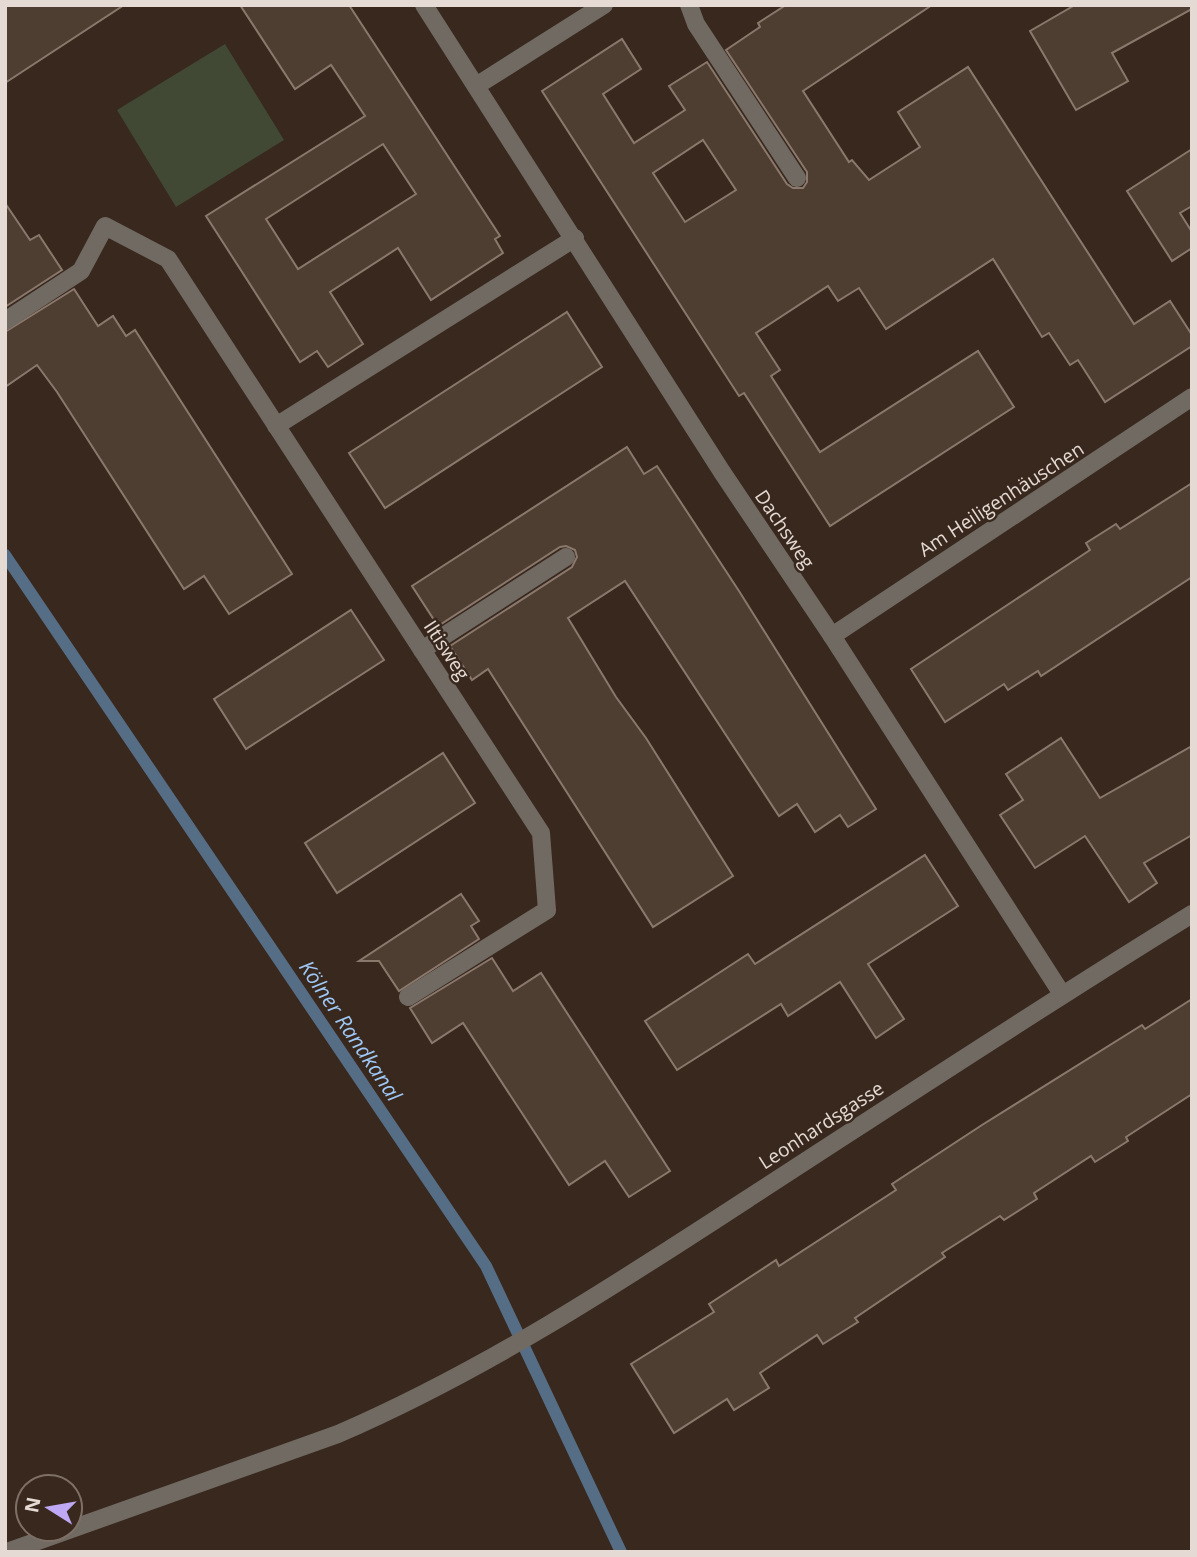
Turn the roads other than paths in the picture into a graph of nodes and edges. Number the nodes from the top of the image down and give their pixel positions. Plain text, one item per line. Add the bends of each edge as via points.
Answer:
1 (424, 5) edge
2 (604, 5) edge
3 (689, 5) edge
4 (476, 86) junction
5 (797, 177) dead end
6 (575, 238) junction
7 (5, 321) edge
8 (1192, 397) edge
9 (276, 426) junction
10 (566, 556) dead end
11 (832, 636) junction
12 (422, 650) junction
13 (1192, 915) edge
14 (1062, 993) junction
15 (408, 997) dead end
16 (7, 1552) edge

1 - 4 street, Dachsweg
2 - 4 street
3 - 5 street via 696,24
4 - 6 street, Dachsweg
6 - 9 street
6 - 11 street, Dachsweg
7 - 9 street, Iltisweg via 81,271 105,226 168,260
8 - 11 street, Am Heiligenhäuschen
9 - 12 street, Iltisweg
10 - 12 street
11 - 14 street, Dachsweg
12 - 15 street, Iltisweg via 541,833 547,910
13 - 14 street, Leonhardsgasse
14 - 16 street, Leonhardsgasse via 574,1310 472,1368 338,1434

